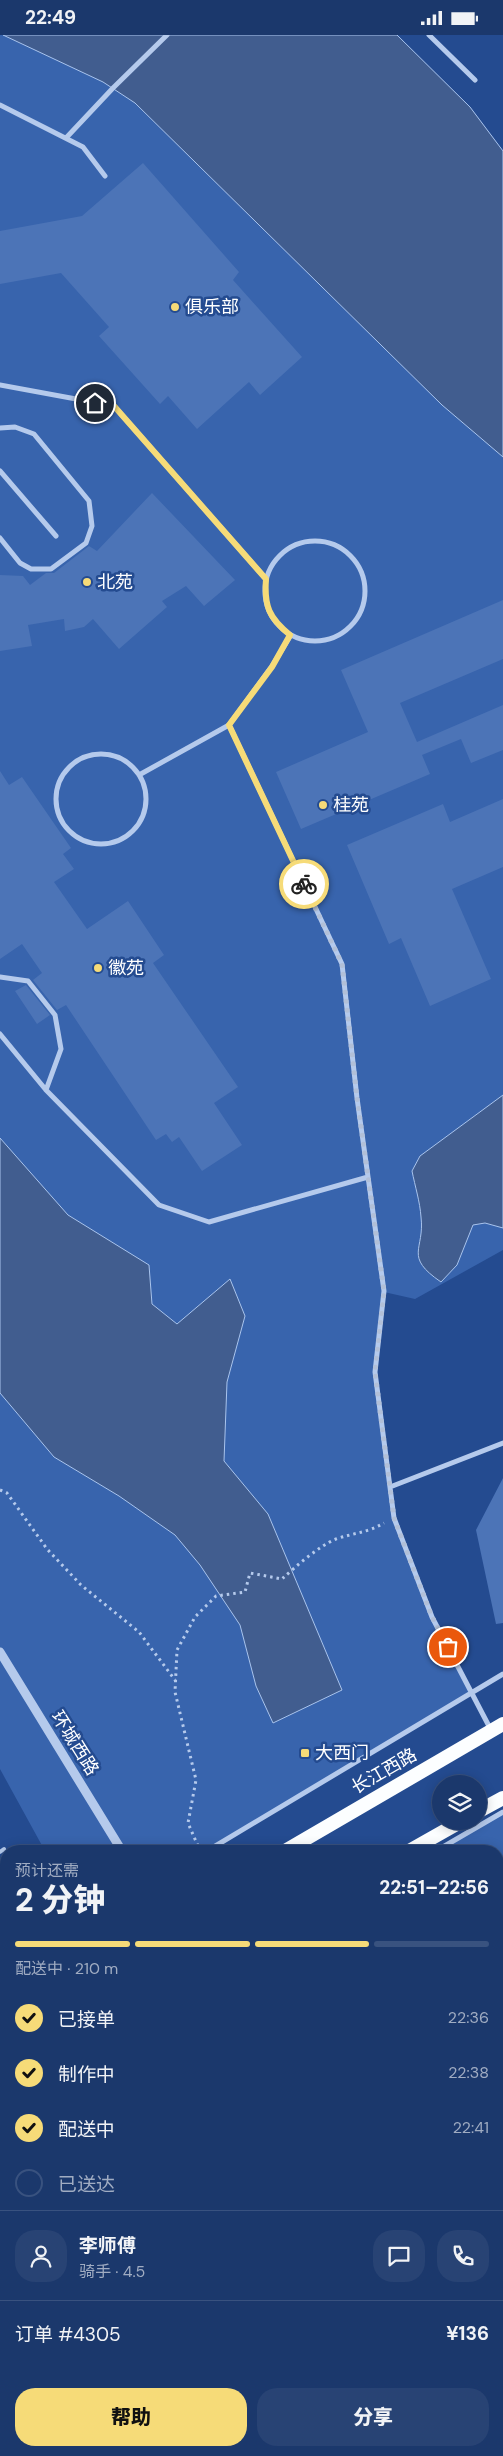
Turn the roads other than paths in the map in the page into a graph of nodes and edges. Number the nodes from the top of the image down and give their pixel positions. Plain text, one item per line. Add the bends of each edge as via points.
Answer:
1 (167, 35) edge
2 (429, 35) edge
3 (474, 80) dead end
4 (0, 105) edge
5 (66, 138) junction
6 (105, 176) dead end
7 (0, 385) edge
8 (0, 428) edge
9 (0, 471) edge
10 (56, 536) dead end
11 (0, 538) edge
12 (266, 579) junction
13 (290, 635) junction
14 (229, 725) junction
15 (139, 775) junction
16 (0, 977) edge
17 (0, 1035) edge
18 (46, 1090) junction
19 (368, 1177) junction
20 (503, 1443) edge
21 (390, 1487) junction
22 (0, 1653) edge
23 (503, 1674) edge
24 (471, 1692) junction
25 (497, 1727) edge
26 (503, 1798) edge
27 (487, 1807) edge
28 (503, 1812) edge
29 (446, 1830) edge
30 (118, 1845) edge
31 (217, 1845) edge
32 (295, 1845) edge
33 (420, 1845) edge
34 (446, 1845) edge

1 - 5 street
2 - 3 street
4 - 5 street
5 - 6 street via 83,147
7 - 12 street via 114,406
8 - 11 street via 15,427 34,434 89,501 92,525 86,543 51,569 31,569 20,563
9 - 10 street
12 - 13 street via 264,595 269,611
12 - 13 street via 272,564 284,552 298,544 314,541 346,551 364,579 361,611 352,625 323,641 306,641
13 - 14 street via 272,667
14 - 15 street
14 - 19 street via 342,964
15 - 15 street via 145,789 146,804 133,831 121,839 99,844 77,838 58,815 56,801 64,773 87,756 102,754 116,757
16 - 18 street via 28,981 54,1015 61,1049
17 - 18 street
18 - 19 street via 159,1205 209,1222
19 - 21 street via 384,1291 375,1372
20 - 21 street
21 - 24 street via 394,1518 432,1617
22 - 30 street, 环城西路
23 - 24 street
24 - 25 street
24 - 31 street
25 - 32 highway, 长江西路
26 - 27 highway
28 - 34 street
29 - 33 highway

